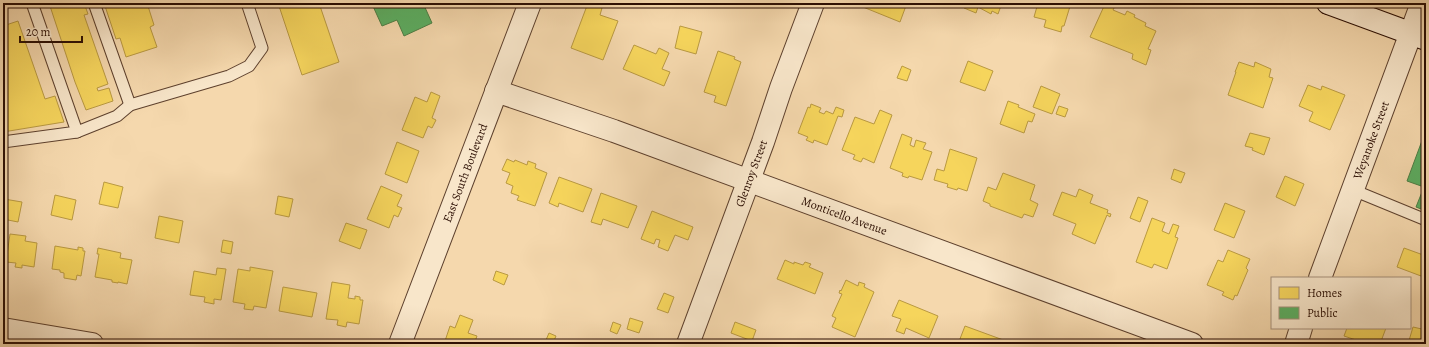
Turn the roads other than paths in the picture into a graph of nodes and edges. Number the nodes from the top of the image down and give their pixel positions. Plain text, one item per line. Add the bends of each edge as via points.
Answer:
1 (32, 3) edge
2 (94, 3) edge
3 (247, 3) edge
4 (530, 3) edge
5 (813, 3) edge
6 (1328, 3) edge
7 (1422, 3) edge
8 (1418, 36) edge
9 (496, 91) junction
10 (130, 106) junction
11 (77, 132) junction
12 (3, 142) edge
13 (749, 181) junction
14 (1353, 190) junction
15 (1426, 220) edge
16 (1320, 277) edge
17 (3, 329) edge
18 (1301, 329) edge
19 (92, 344) edge
20 (400, 344) edge
21 (688, 344) edge
22 (1192, 344) edge
23 (1296, 344) edge

1 - 11 lane
2 - 10 lane
3 - 10 lane via 262,48 249,66 229,76
4 - 9 street, East South Boulevard
5 - 13 street, Glenroy Street
6 - 8 street
7 - 8 street, Weyanoke Street
8 - 14 street, Weyanoke Street
9 - 13 street, Monticello Avenue
9 - 20 street, East South Boulevard
10 - 11 lane via 117,116
11 - 12 lane
13 - 21 street, Glenroy Street
13 - 22 street, Monticello Avenue
14 - 15 lane
14 - 16 street, Weyanoke Street
17 - 19 street
18 - 23 street

